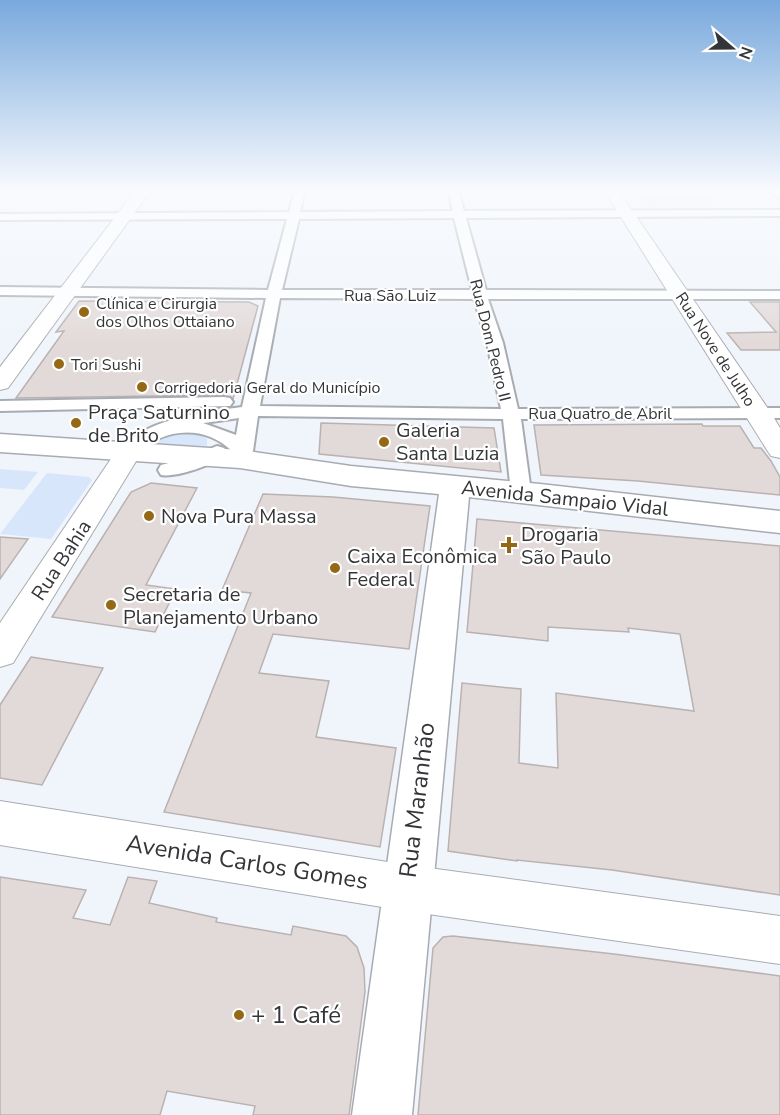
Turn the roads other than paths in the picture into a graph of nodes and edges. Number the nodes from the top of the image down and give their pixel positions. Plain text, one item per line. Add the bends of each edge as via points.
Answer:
1 (105, 242) edge
2 (287, 242) edge
3 (465, 242) edge
4 (646, 242) edge
5 (58, 272) dead end
6 (0, 291) edge
7 (44, 291) junction
8 (68, 291) junction
9 (274, 294) junction
10 (480, 295) junction
11 (681, 295) junction
12 (780, 297) edge
13 (703, 299) dead end
14 (31, 307) dead end
15 (0, 383) edge
16 (0, 406) edge
17 (247, 411) junction
18 (758, 412) junction
19 (510, 413) junction
20 (780, 413) edge
21 (170, 428) junction
22 (0, 443) edge
23 (238, 450) junction
24 (780, 450) edge
25 (0, 457) edge
26 (209, 457) junction
27 (124, 460) junction
28 (168, 470) junction
29 (351, 476) junction
30 (455, 486) junction
31 (521, 492) junction
32 (780, 522) edge
33 (0, 652) edge
34 (0, 823) edge
35 (407, 888) junction
36 (780, 940) edge
37 (382, 1115) edge

1 - 8 street
2 - 9 street
3 - 10 street, Rua Dom Pedro II
4 - 11 street, Rua Nove de Julho
5 - 7 street
6 - 7 street, Rua São Luiz
7 - 8 street, Rua São Luiz
7 - 14 street
8 - 9 street, Rua São Luiz
8 - 15 street
9 - 10 street, Rua São Luiz
9 - 17 street
10 - 11 street, Rua São Luiz
10 - 19 street, Rua Dom Pedro II
11 - 12 street, Rua São Luiz
11 - 18 street, Rua Nove de Julho
12 - 13 street
16 - 17 street
17 - 19 street, Rua Quatro de Abril
17 - 21 street, Rua Quatro de Abril via 201,418
17 - 23 street
18 - 19 street, Rua Quatro de Abril
18 - 20 street, Rua Quatro de Abril
18 - 24 street, Rua Nove de Julho
19 - 31 street, Rua Dom Pedro II
21 - 23 street via 224,434
21 - 27 street, Rua Quatro de Abril via 134,443
22 - 27 main road, Avenida Sampaio Vidal
23 - 26 main road, Avenida Sampaio Vidal
23 - 29 main road, Avenida Sampaio Vidal
25 - 27 main road, Avenida Sampaio Vidal
26 - 27 main road, Avenida Sampaio Vidal
26 - 28 street
27 - 28 main road, Avenida Sampaio Vidal
27 - 33 street, Rua Bahia
28 - 29 main road, Avenida Sampaio Vidal via 276,477
29 - 30 main road, Avenida Sampaio Vidal
30 - 31 main road, Avenida Sampaio Vidal
30 - 35 main road, Rua Maranhão
31 - 32 main road, Avenida Sampaio Vidal
34 - 35 street, Avenida Carlos Gomes
35 - 36 street, Avenida Carlos Gomes
35 - 37 main road, Rua Maranhão

